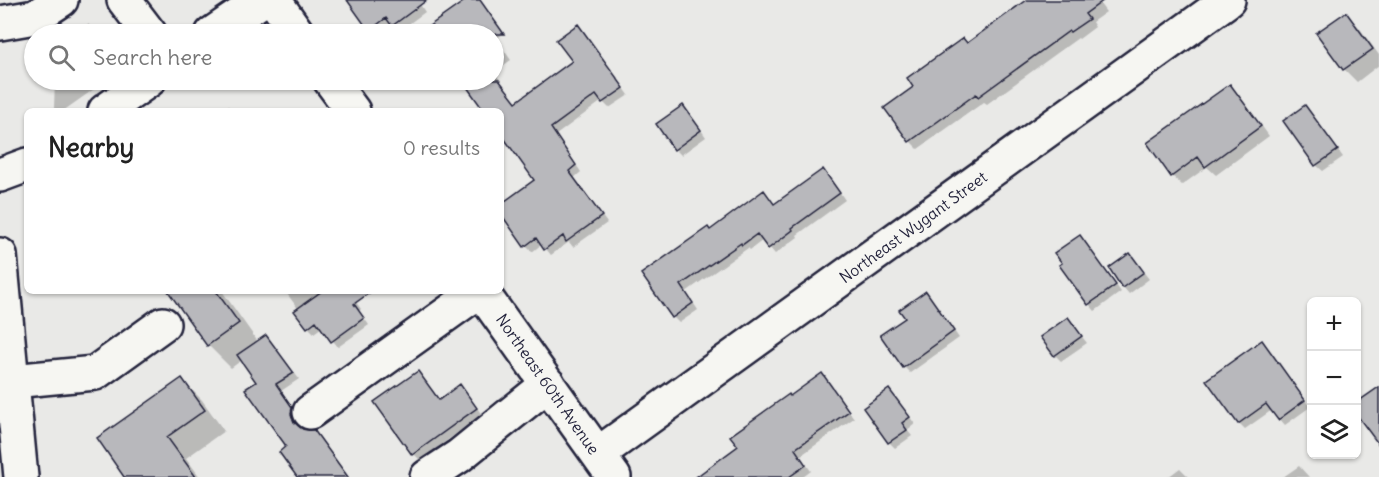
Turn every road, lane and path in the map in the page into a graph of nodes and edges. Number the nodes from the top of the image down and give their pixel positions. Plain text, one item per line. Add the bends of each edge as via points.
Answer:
1 (61, 0) edge
2 (124, 0) edge
3 (262, 0) edge
4 (274, 0) edge
5 (1228, 0) edge
6 (0, 23) edge
7 (142, 24) edge
8 (227, 24) edge
9 (291, 24) edge
10 (135, 90) edge
11 (337, 90) edge
12 (109, 108) edge
13 (351, 108) edge
14 (24, 166) edge
15 (0, 175) edge
16 (0, 255) edge
17 (476, 294) edge
18 (482, 294) edge
19 (163, 324) dead end
20 (12, 381) junction
21 (548, 384) junction
22 (310, 412) dead end
23 (606, 466) edge
24 (14, 475) edge
25 (427, 477) edge

1 - 6 street via 35,17
2 - 7 street
3 - 8 street
4 - 9 street
5 - 23 street, Northeast Wygant Street
10 - 12 street
11 - 13 street
14 - 15 street
16 - 20 street
17 - 22 street
18 - 21 street, Northeast 60th Avenue
19 - 20 street via 95,373
20 - 24 street
21 - 23 street, Northeast 60th Avenue
21 - 25 street

